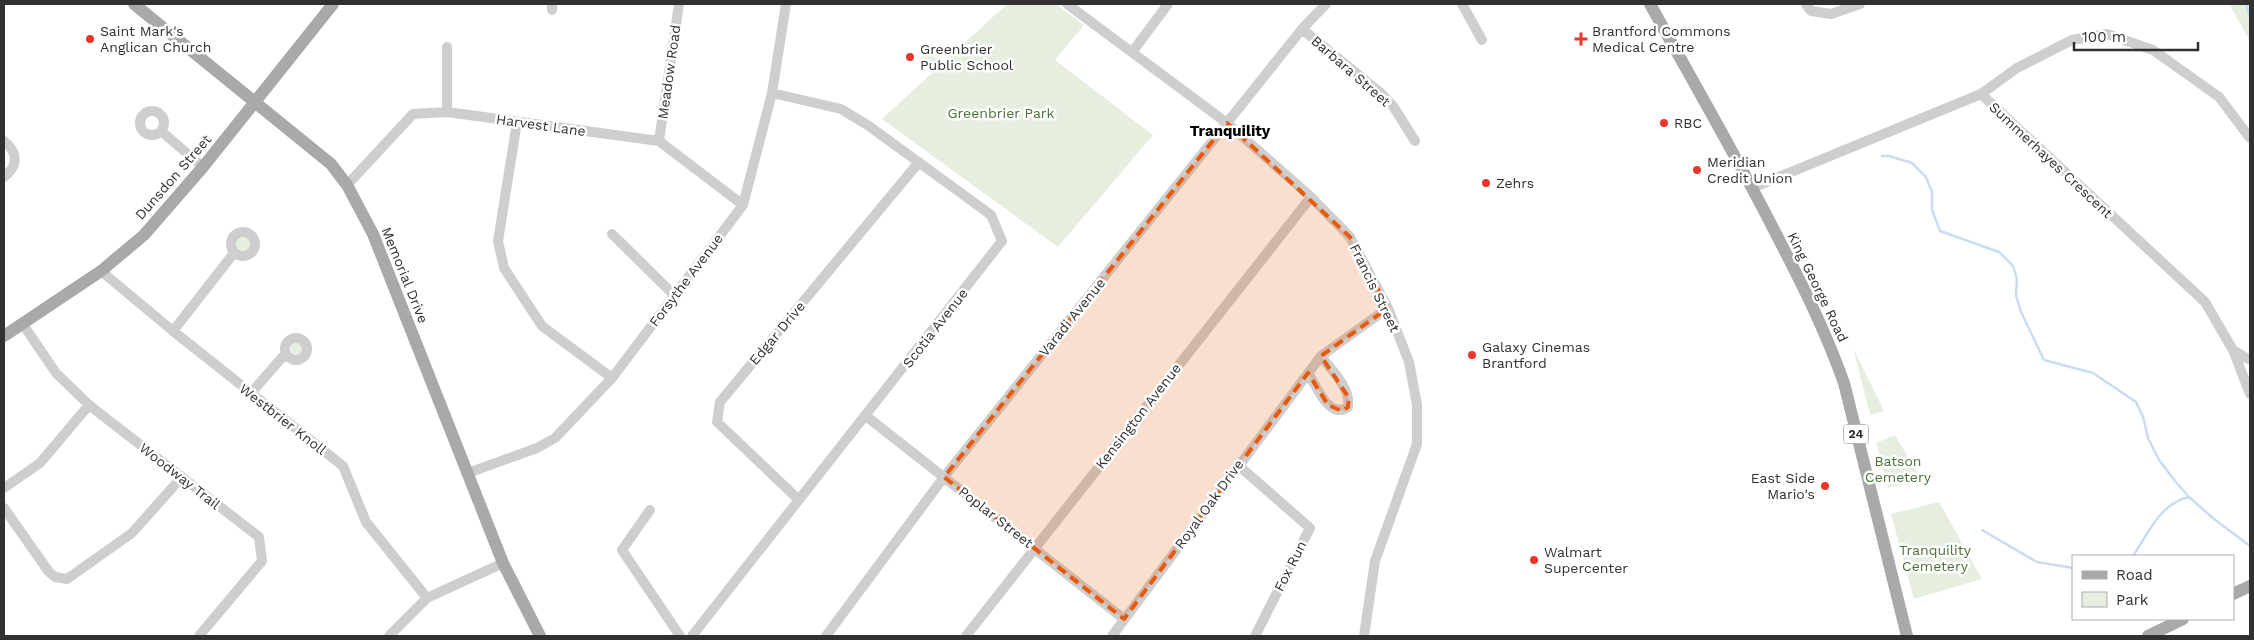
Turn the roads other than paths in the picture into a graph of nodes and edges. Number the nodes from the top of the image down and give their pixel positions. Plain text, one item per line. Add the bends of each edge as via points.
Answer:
1 (134, 4) edge
2 (333, 4) edge
3 (679, 4) edge
4 (786, 4) edge
5 (1067, 4) edge
6 (1168, 4) edge
7 (1326, 4) edge
8 (1462, 4) edge
9 (1650, 4) edge
10 (1806, 4) edge
11 (1860, 4) edge
12 (1302, 29) junction
13 (1482, 40) dead end
14 (447, 47) dead end
15 (1133, 51) junction
16 (772, 93) junction
17 (1980, 94) junction
18 (256, 102) junction
19 (447, 112) junction
20 (517, 122) junction
21 (1227, 123) junction
22 (161, 131) dead end
23 (2250, 138) edge
24 (4, 140) edge
25 (659, 141) junction
26 (1416, 141) dead end
27 (919, 162) junction
28 (203, 167) junction
29 (6, 172) edge
30 (347, 185) junction
31 (1752, 188) junction
32 (1311, 197) junction
33 (743, 205) junction
34 (612, 234) dead end
35 (234, 253) dead end
36 (101, 271) junction
37 (674, 295) junction
38 (1388, 308) junction
39 (22, 324) junction
40 (173, 331) junction
41 (4, 336) edge
42 (2234, 350) junction
43 (286, 353) dead end
44 (1321, 356) junction
45 (2250, 358) edge
46 (1308, 373) junction
47 (612, 378) junction
48 (251, 393) junction
49 (2250, 394) edge
50 (89, 406) junction
51 (866, 416) junction
52 (1238, 465) junction
53 (468, 473) junction
54 (944, 476) junction
55 (181, 478) junction
56 (4, 488) edge
57 (799, 500) junction
58 (4, 508) edge
59 (650, 510) dead end
60 (1035, 548) junction
61 (503, 563) junction
62 (2250, 586) edge
63 (2234, 594) edge
64 (427, 598) junction
65 (1124, 620) junction
66 (2181, 620) edge
67 (199, 636) edge
68 (389, 636) edge
69 (540, 636) edge
70 (680, 636) edge
71 (692, 636) edge
72 (826, 636) edge
73 (966, 636) edge
74 (1112, 636) edge
75 (1255, 636) edge
76 (1364, 636) edge
77 (1907, 636) edge
78 (2148, 636) edge

1 - 18 main road, Memorial Drive
2 - 18 main road, Dunsdon Street
3 - 25 street, Meadow Road
4 - 16 street, Forsythe Avenue
5 - 15 street, Francis Street
6 - 15 street
7 - 12 street, Varadi Avenue
8 - 13 street
9 - 31 main road, King George Road / 24
10 - 11 street via 1811,11 1831,14
12 - 21 street, Varadi Avenue
12 - 26 street, Barbara Street via 1383,95
14 - 19 street
15 - 21 street, Francis Street
16 - 27 street, Scotia Avenue via 841,109
16 - 33 street, Forsythe Avenue
17 - 23 street via 2017,68 2072,40 2107,34 2154,50 2219,97
17 - 31 street, Summerhayes Crescent
17 - 42 street, Summerhayes Crescent via 2204,302
18 - 28 main road, Dunsdon Street
18 - 30 main road, Memorial Drive via 331,164
19 - 20 street, Harvest Lane
19 - 30 street, Harvest Lane via 413,114
20 - 25 street, Harvest Lane
20 - 47 street via 498,242 504,268 542,326
21 - 32 street, Francis Street
21 - 54 street, Varadi Avenue
22 - 28 street
24 - 29 street via 15,156 14,166
25 - 33 street, Harvest Lane
27 - 51 street, Scotia Avenue via 991,215 1002,241
27 - 57 street, Edgar Drive via 720,402 717,422
28 - 36 main road, Dunsdon Street via 144,235
30 - 53 main road, Memorial Drive via 373,234
31 - 77 main road, King George Road / 24 via 1831,345 1844,383
32 - 38 street, Francis Street via 1350,237
32 - 60 street, Kensington Avenue
33 - 37 street, Forsythe Avenue
34 - 37 street
35 - 40 street
36 - 39 main road, Dunsdon Street
36 - 40 street, Westbrier Knoll
37 - 47 street, Forsythe Avenue
38 - 44 street, Royal Oak Drive
38 - 76 street, Francis Street via 1409,362 1417,405 1417,444 1375,561
39 - 41 main road, Dunsdon Street
39 - 50 street, Woodway Trail via 56,373
40 - 48 street, Westbrier Knoll
42 - 45 street
42 - 49 street, Summerhayes Crescent
43 - 48 street
44 - 46 street, Royal Oak Drive
44 - 46 street via 1344,387 1349,398 1348,407 1342,412 1328,405
46 - 52 street, Royal Oak Drive
47 - 53 street, Forsythe Avenue via 554,438
48 - 64 street, Westbrier Knoll via 344,466 366,522
50 - 55 street, Woodway Trail
50 - 56 street via 40,463
51 - 54 street, Poplar Street
51 - 57 street, Scotia Avenue
52 - 65 street, Royal Oak Drive
52 - 75 street, Fox Run via 1310,528
53 - 61 main road, Memorial Drive
54 - 60 street, Poplar Street
54 - 72 street, Varadi Avenue
55 - 58 street via 132,533 67,579 50,572
55 - 67 street, Woodway Trail via 259,537 262,561
57 - 71 street, Scotia Avenue
59 - 70 street via 622,550
60 - 65 street, Poplar Street
60 - 73 street, Kensington Avenue
61 - 64 street
61 - 69 main road, Memorial Drive
62 - 63 main road
64 - 68 street
65 - 74 street, Royal Oak Drive
66 - 78 main road

